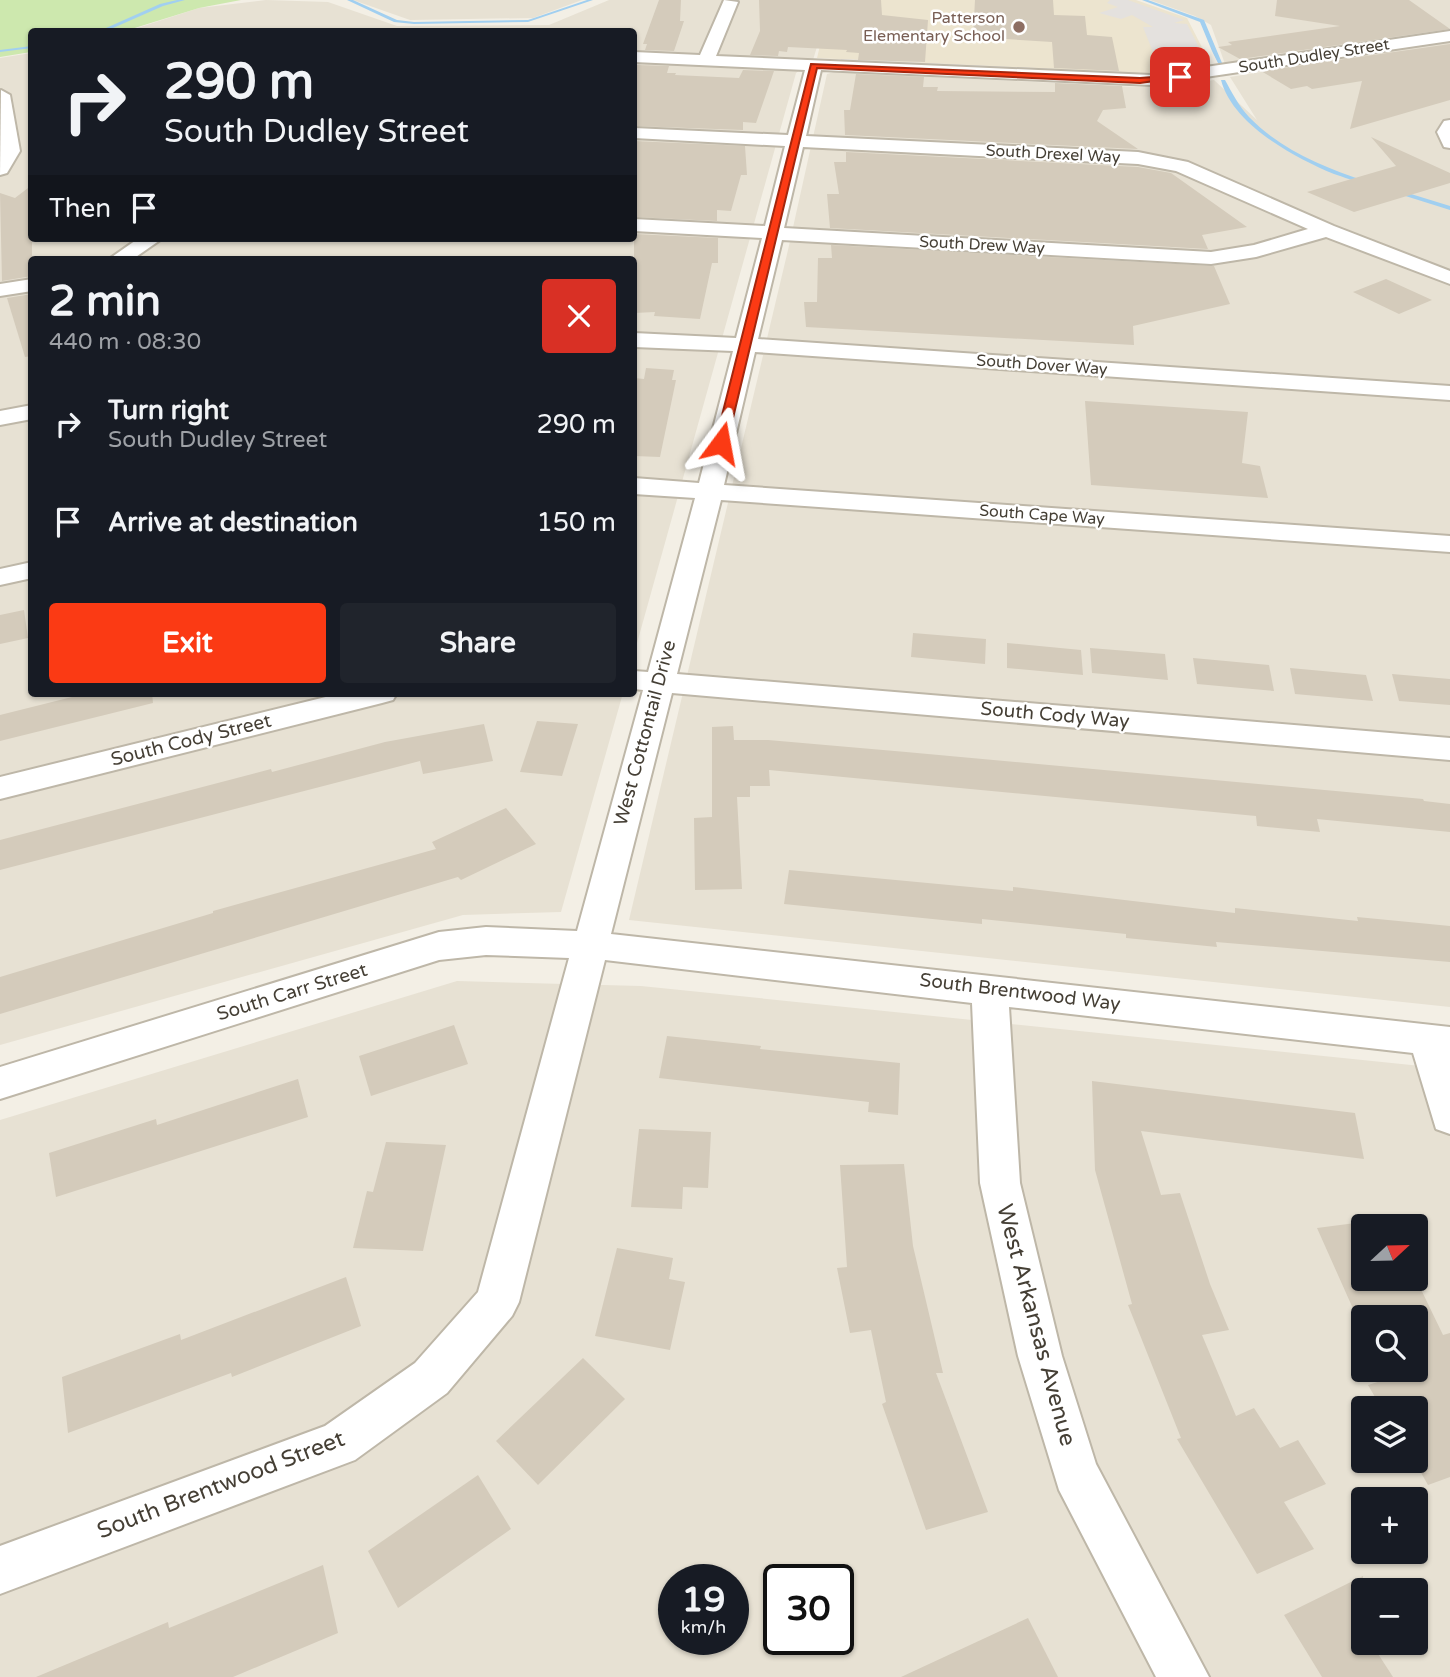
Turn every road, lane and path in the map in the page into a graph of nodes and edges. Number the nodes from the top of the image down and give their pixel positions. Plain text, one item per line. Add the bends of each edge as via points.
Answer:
1 (730, 2) edge
2 (1450, 36) edge
3 (637, 57) edge
4 (706, 60) junction
5 (814, 65) junction
6 (1, 95) edge
7 (1450, 125) edge
8 (637, 132) edge
9 (795, 141) junction
10 (1450, 143) edge
11 (0, 169) edge
12 (637, 225) edge
13 (1327, 230) junction
14 (772, 233) junction
15 (147, 242) edge
16 (124, 256) edge
17 (1450, 278) edge
18 (28, 286) edge
19 (0, 290) edge
20 (637, 341) edge
21 (745, 345) junction
22 (1450, 394) edge
23 (28, 413) edge
24 (0, 418) edge
25 (637, 486) edge
26 (710, 491) junction
27 (1450, 544) edge
28 (28, 571) edge
29 (0, 577) edge
30 (646, 680) edge
31 (366, 697) edge
32 (1450, 749) edge
33 (0, 788) edge
34 (590, 945) junction
35 (990, 989) junction
36 (1439, 1041) edge
37 (0, 1083) edge
38 (1450, 1117) edge
39 (431, 1378) joint
40 (0, 1570) edge
41 (1183, 1677) edge

1 - 4 street
2 - 5 street, South Dudley Street via 1151,80
3 - 4 street, South Dudley Street
4 - 5 street, South Dudley Street
5 - 9 street, West Cottontail Drive
6 - 11 street via 11,151
7 - 10 street via 1446,132
8 - 9 street, South Drexel Way
9 - 13 street, South Drexel Way via 1138,158 1181,166
9 - 14 street, West Cottontail Drive
12 - 14 street, South Drew Way
13 - 14 street, South Drew Way via 1256,251 1211,258
13 - 17 street, South Drexel Way
14 - 21 street, West Cottontail Drive
15 - 16 street
18 - 19 street
20 - 21 street, South Dover Way
21 - 22 street, South Dover Way
21 - 26 street, West Cottontail Drive
23 - 24 street
25 - 26 street, South Cape Way
26 - 27 street, South Cape Way
26 - 30 street, West Cottontail Drive
28 - 29 street
30 - 32 street, South Cody Way
30 - 34 street, West Cottontail Drive
31 - 33 street, South Cody Street
34 - 35 street, South Brentwood Way
34 - 37 street, South Carr Street via 486,941 439,946
34 - 39 street, West Cottontail Drive via 497,1302
35 - 36 street, South Brentwood Way
35 - 41 street, West Arkansas Avenue via 1000,1183 1040,1356 1076,1473
36 - 38 street
39 - 40 street, South Brentwood Street via 339,1444

